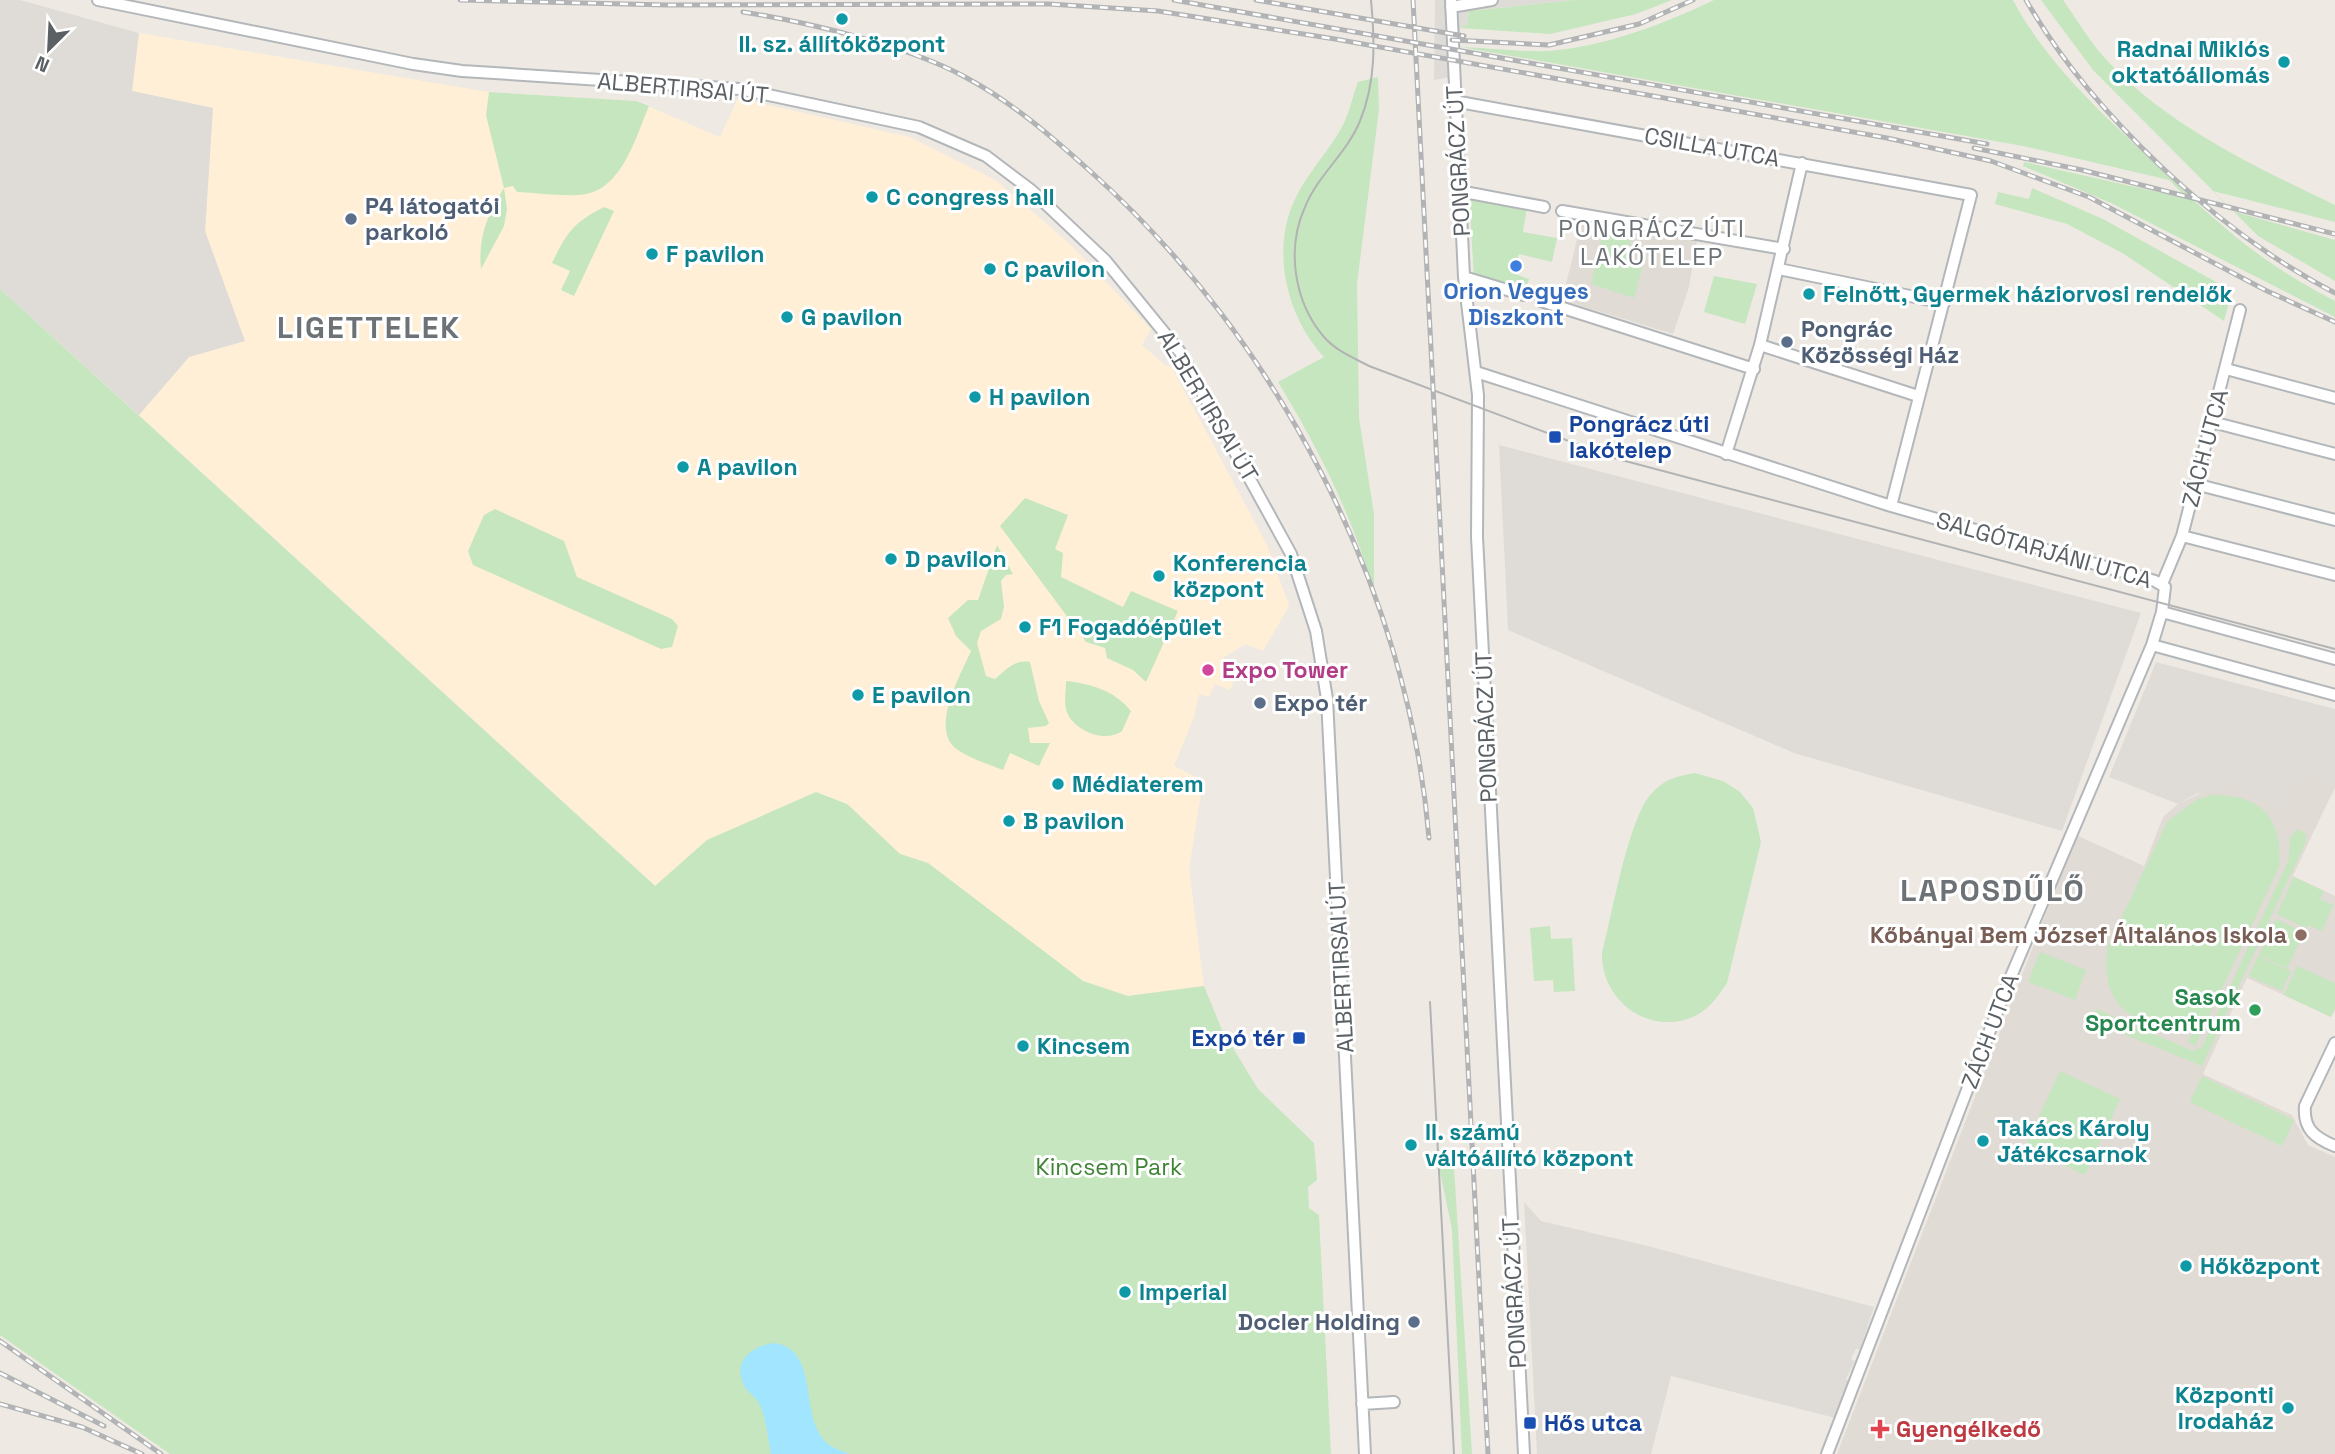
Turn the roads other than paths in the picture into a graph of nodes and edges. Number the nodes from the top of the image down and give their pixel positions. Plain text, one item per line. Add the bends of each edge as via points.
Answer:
1 (98, 0) edge
2 (1492, 0) edge
3 (1451, 4) edge
4 (1454, 101) junction
5 (1802, 163) junction
6 (1459, 191) junction
7 (1544, 207) dead end
8 (1562, 211) dead end
9 (1784, 249) junction
10 (1779, 270) junction
11 (1464, 276) junction
12 (1524, 295) dead end
13 (1542, 301) dead end
14 (1944, 303) junction
15 (2239, 310) dead end
16 (1760, 345) junction
17 (1754, 369) junction
18 (2225, 369) junction
19 (1476, 372) junction
20 (1918, 396) junction
21 (2335, 397) edge
22 (2212, 422) junction
23 (1726, 454) junction
24 (2335, 454) edge
25 (2195, 484) junction
26 (1891, 506) junction
27 (2335, 520) edge
28 (2182, 536) junction
29 (2335, 575) edge
30 (2162, 584) junction
31 (2162, 612) junction
32 (2151, 645) junction
33 (2335, 659) edge
34 (2335, 695) edge
35 (2335, 1043) edge
36 (2335, 1146) edge
37 (1394, 1402) dead end
38 (1362, 1404) junction
39 (1365, 1454) edge
40 (1524, 1454) edge
41 (1827, 1454) edge

1 - 38 street, ALBERTIRSAI ÚT via 413,64 490,75 740,89 919,127 958,142 1008,172 1105,260 1180,352 1281,533 1316,631 1327,699
2 - 3 street
3 - 4 street, PONGRÁCZ ÚT
4 - 5 street, CSILLA UTCA
4 - 6 street, PONGRÁCZ ÚT
5 - 9 street
5 - 14 street, CSILLA UTCA via 1970,195
6 - 7 street
6 - 11 street, PONGRÁCZ ÚT
8 - 9 street
9 - 10 street
10 - 14 street
10 - 16 street
11 - 12 street
11 - 19 street, PONGRÁCZ ÚT
13 - 17 street
14 - 20 street
15 - 18 street, ZÁCH UTCA
16 - 17 street
16 - 20 street
17 - 23 street
18 - 21 street
18 - 22 street, ZÁCH UTCA
19 - 23 street, SALGÓTARJÁNI UTCA
19 - 40 street, PONGRÁCZ ÚT via 1477,537
20 - 26 street
22 - 24 street
22 - 25 street, ZÁCH UTCA
23 - 26 street, SALGÓTARJÁNI UTCA
25 - 27 street
25 - 28 street, ZÁCH UTCA
26 - 30 street, SALGÓTARJÁNI UTCA
28 - 29 street
28 - 30 street, ZÁCH UTCA
30 - 31 street, SALGÓTARJÁNI UTCA via 2167,594
31 - 32 street, ZÁCH UTCA
31 - 33 street, SALGÓTARJÁNI UTCA
32 - 34 street
32 - 41 street, ZÁCH UTCA via 2009,981
35 - 36 street via 2304,1117 2314,1134
37 - 38 street
38 - 39 street, ALBERTIRSAI ÚT

